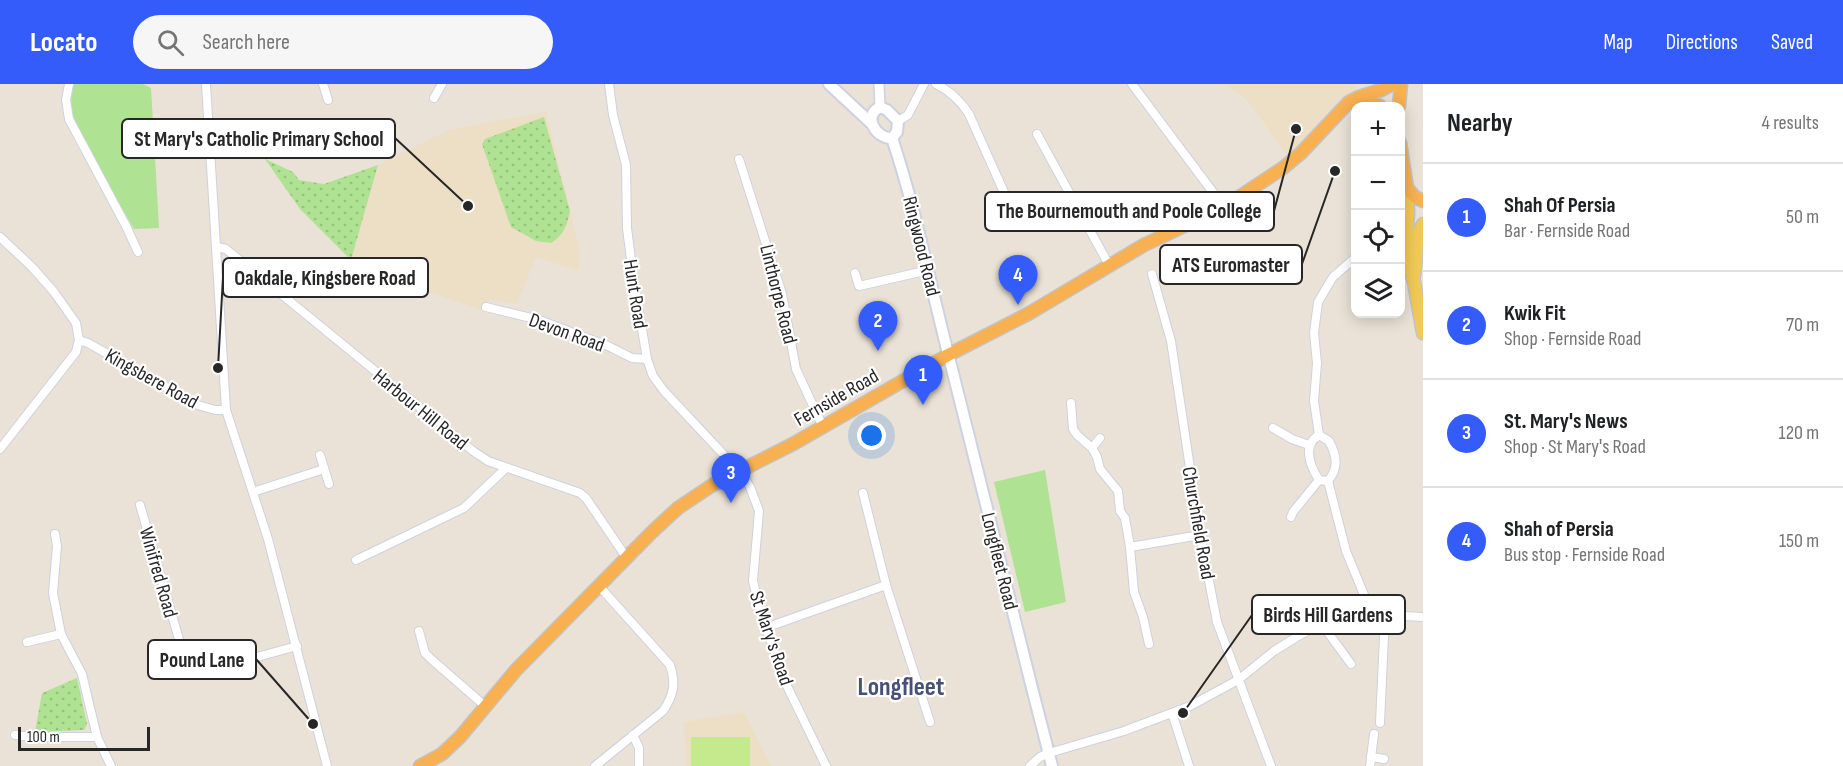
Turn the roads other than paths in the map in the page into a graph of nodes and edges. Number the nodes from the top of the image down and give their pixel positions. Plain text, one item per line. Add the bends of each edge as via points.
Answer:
1 (69, 84) edge
2 (206, 84) edge
3 (323, 84) edge
4 (442, 84) edge
5 (609, 84) edge
6 (829, 84) edge
7 (879, 84) edge
8 (924, 84) edge
9 (936, 84) edge
10 (1132, 84) edge
11 (1393, 84) edge
12 (1401, 84) edge
13 (434, 98) dead end
14 (328, 100) dead end
15 (1349, 102) joint
16 (1399, 102) edge
17 (850, 103) junction
18 (880, 107) junction
19 (898, 121) junction
20 (872, 124) junction
21 (1037, 135) dead end
22 (892, 138) junction
23 (1403, 156) edge
24 (739, 159) dead end
25 (1407, 188) junction
26 (1423, 201) edge
27 (1224, 207) junction
28 (1011, 208) dead end
29 (1422, 231) edge
30 (1405, 234) edge
31 (0, 237) edge
32 (217, 246) junction
33 (138, 252) dead end
34 (1405, 253) edge
35 (1351, 261) edge
36 (1109, 265) junction
37 (929, 270) junction
38 (855, 273) dead end
39 (1152, 274) dead end
40 (1414, 282) junction
41 (486, 307) dead end
42 (1423, 333) edge
43 (79, 340) junction
44 (948, 355) junction
45 (647, 359) junction
46 (1071, 403) dead end
47 (226, 410) junction
48 (823, 428) junction
49 (1273, 428) dead end
50 (1319, 435) junction
51 (1100, 438) dead end
52 (1309, 445) junction
53 (1092, 447) junction
54 (0, 449) edge
55 (320, 455) dead end
56 (506, 468) junction
57 (324, 469) junction
58 (740, 471) junction
59 (1323, 481) junction
60 (329, 484) dead end
61 (253, 492) junction
62 (863, 493) dead end
63 (140, 505) dead end
64 (1292, 517) dead end
65 (55, 534) dead end
66 (1200, 535) junction
67 (1130, 548) junction
68 (626, 557) junction
69 (356, 560) dead end
70 (886, 585) junction
71 (599, 586) junction
72 (1369, 614) junction
73 (1385, 615) junction
74 (1423, 617) edge
75 (1321, 623) junction
76 (765, 628) junction
77 (418, 631) dead end
78 (61, 634) junction
79 (27, 642) dead end
80 (1149, 644) dead end
81 (297, 646) junction
82 (1351, 664) dead end
83 (1238, 680) junction
84 (485, 706) junction
85 (1172, 713) junction
86 (930, 722) dead end
87 (1380, 723) dead end
88 (1374, 734) dead end
89 (15, 735) dead end
90 (633, 735) junction
91 (97, 737) junction
92 (1049, 753) junction
93 (1371, 757) junction
94 (1384, 759) dead end
95 (111, 766) edge
96 (327, 766) edge
97 (420, 766) edge
98 (595, 766) edge
99 (639, 766) edge
100 (826, 766) edge
101 (1030, 766) edge
102 (1053, 766) edge
103 (1189, 766) edge
104 (1271, 766) edge
105 (1370, 766) edge

1 - 33 street via 69,119
2 - 32 street
3 - 14 street
4 - 13 street
5 - 45 street, Hunt Road via 626,165 627,228
6 - 17 main road
7 - 18 street
8 - 19 street via 908,115
9 - 28 street via 962,103 969,114
10 - 27 street
11 - 15 highway, Fernside Road
12 - 16 highway
15 - 27 highway, Fernside Road via 1301,153
17 - 18 main road
17 - 20 main road
18 - 19 main road
18 - 20 main road via 872,114
19 - 22 main road
20 - 22 main road via 884,137
21 - 36 street
22 - 37 main road, Ringwood Road
23 - 25 highway
24 - 48 street, Linthorpe Road via 782,294 796,369
25 - 26 highway
25 - 30 main road
27 - 36 highway, Fernside Road
29 - 40 main road
31 - 43 street via 54,292 76,323
32 - 47 street
32 - 56 street, Harbour Hill Road via 226,249 473,451
34 - 40 main road
35 - 50 street via 1333,277 1318,302 1314,400
36 - 44 highway, Fernside Road via 1028,314
37 - 38 street via 859,286
37 - 44 main road, Ringwood Road
39 - 66 street, Churchfield Road via 1171,341
40 - 42 main road
41 - 45 street, Devon Road via 539,320 632,358
43 - 47 street, Kingsbere Road via 198,405
43 - 54 street via 76,352
44 - 48 highway, Fernside Road
44 - 92 main road, Longfleet Road
45 - 58 street, Hunt Road via 664,391
46 - 53 street via 1073,429
47 - 61 street
48 - 58 highway, Fernside Road
49 - 52 street
50 - 52 street
50 - 59 street via 1329,441 1335,459 1335,473
51 - 53 street
52 - 59 street via 1309,456
53 - 67 street via 1100,469 1118,491
55 - 57 street
56 - 68 street, Harbour Hill Road via 586,498
56 - 69 street via 464,508
57 - 60 street
57 - 61 street
58 - 68 highway, Fernside Road via 678,508
58 - 76 street, St Mary's Road via 759,511 753,582
59 - 64 street
59 - 72 street
61 - 81 street
62 - 70 street
63 - 81 street, Winifred Road via 187,667 203,672
65 - 78 street via 53,593
66 - 67 street
66 - 83 street, Churchfield Road via 1217,622
67 - 80 street via 1134,592
68 - 71 highway, Fernside Road
70 - 76 street
70 - 86 street
71 - 84 highway, Fernside Road
71 - 90 street via 661,654 674,677 674,690 663,711
72 - 73 street
72 - 75 street via 1337,616
73 - 74 street
73 - 87 street
75 - 82 street
75 - 83 street via 1274,651
76 - 100 street, St Mary's Road via 787,686
77 - 84 street via 430,659
78 - 79 street
78 - 91 street via 82,674
81 - 96 street
83 - 85 street
83 - 104 street, Churchfield Road
84 - 97 highway, Fernside Road via 442,754
85 - 92 street
85 - 103 street
88 - 93 street
89 - 91 street
90 - 98 street
90 - 99 street via 639,748
91 - 95 street
92 - 101 street
92 - 102 main road, Longfleet Road
93 - 94 street
93 - 105 street

